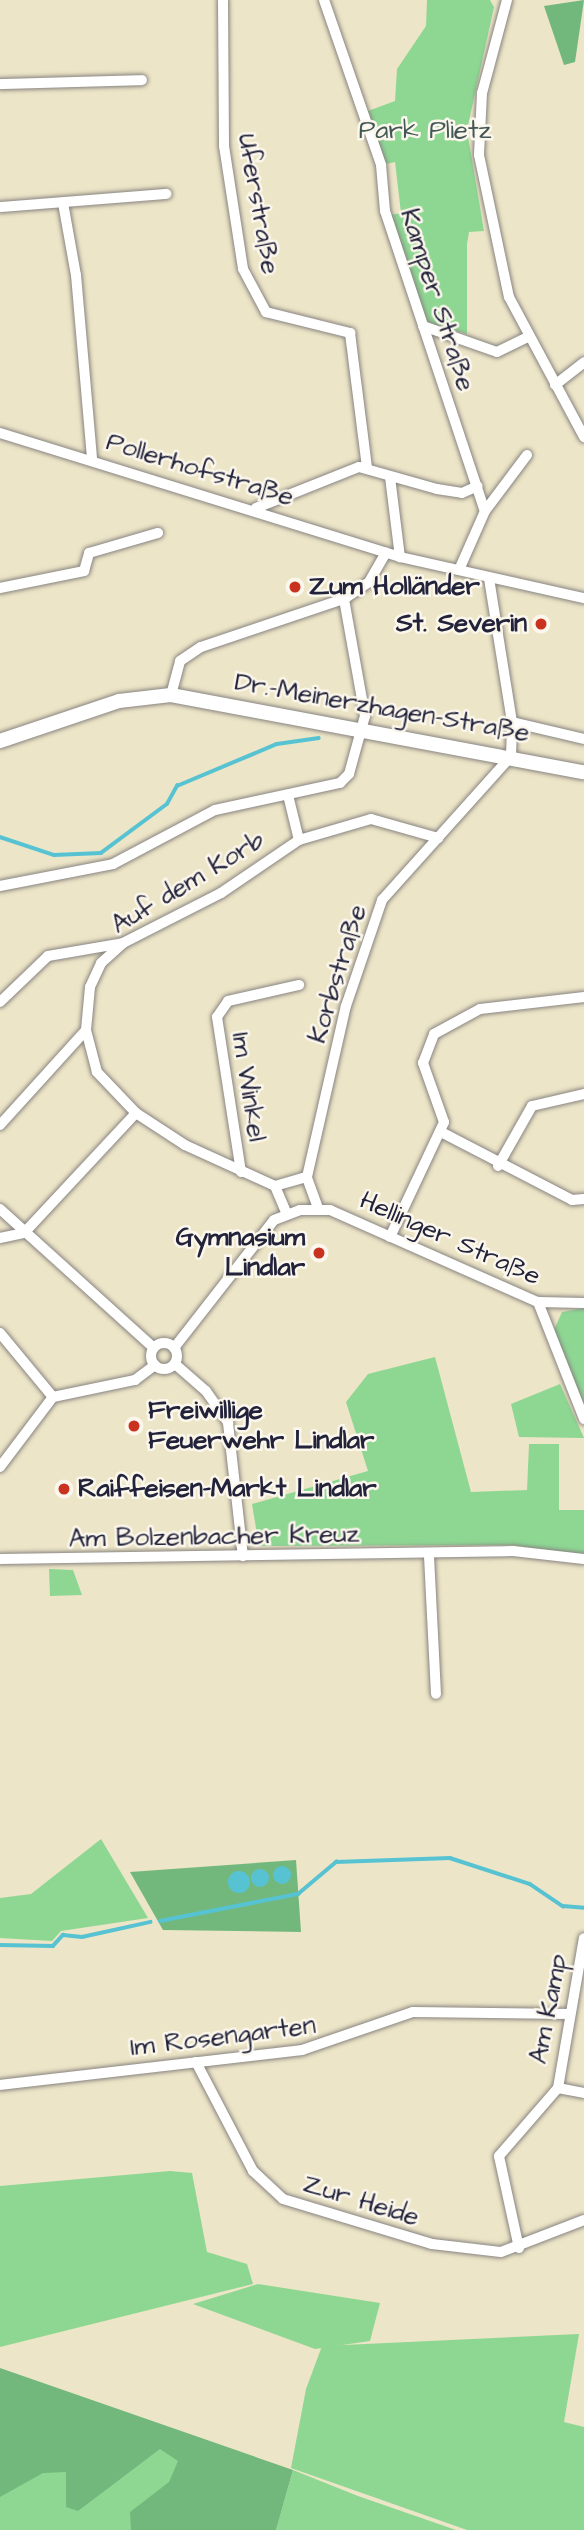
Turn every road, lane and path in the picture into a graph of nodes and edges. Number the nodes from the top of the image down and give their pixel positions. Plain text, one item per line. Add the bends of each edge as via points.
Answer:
1 (223, 0) edge
2 (324, 0) edge
3 (507, 0) edge
4 (142, 80) dead end
5 (0, 85) edge
6 (166, 194) dead end
7 (63, 203) junction
8 (0, 208) edge
9 (423, 326) junction
10 (526, 338) junction
11 (584, 362) edge
12 (555, 385) junction
13 (0, 433) edge
14 (584, 438) edge
15 (527, 455) dead end
16 (92, 459) junction
17 (367, 468) junction
18 (390, 477) junction
19 (478, 486) junction
20 (256, 508) junction
21 (485, 511) junction
22 (158, 533) dead end
23 (386, 552) junction
24 (400, 557) junction
25 (459, 570) junction
26 (489, 578) junction
27 (0, 589) edge
28 (584, 598) edge
29 (344, 599) junction
30 (172, 695) junction
31 (512, 722) junction
32 (363, 730) junction
33 (584, 739) edge
34 (0, 741) edge
35 (511, 756) junction
36 (584, 772) edge
37 (288, 795) junction
38 (438, 838) junction
39 (299, 840) junction
40 (0, 886) edge
41 (123, 943) junction
42 (299, 985) dead end
43 (584, 997) edge
44 (0, 1002) edge
45 (86, 1030) junction
46 (584, 1094) edge
47 (136, 1113) junction
48 (0, 1125) edge
49 (441, 1132) junction
50 (498, 1166) junction
51 (241, 1171) junction
52 (307, 1177) junction
53 (275, 1186) junction
54 (584, 1199) edge
55 (318, 1208) junction
56 (0, 1209) edge
57 (286, 1212) junction
58 (24, 1233) junction
59 (390, 1237) junction
60 (0, 1238) edge
61 (538, 1302) junction
62 (584, 1303) edge
63 (0, 1333) edge
64 (154, 1348) junction
65 (174, 1348) junction
66 (175, 1364) junction
67 (155, 1365) junction
68 (53, 1397) junction
69 (584, 1419) edge
70 (0, 1467) edge
71 (243, 1556) junction
72 (429, 1556) junction
73 (0, 1559) edge
74 (584, 1559) edge
75 (436, 1694) dead end
76 (584, 1938) edge
77 (570, 2014) junction
78 (196, 2062) junction
79 (0, 2085) edge
80 (558, 2088) junction
81 (584, 2093) edge
82 (584, 2220) edge
83 (519, 2248) junction

1 - 17 street, Uferstraße via 224,146 243,269 266,312 350,333
2 - 9 street, Kamper Straße via 381,165 385,211
3 - 10 street via 477,133 509,297
4 - 5 street
6 - 7 street
7 - 8 street
7 - 16 street
9 - 10 street via 497,352
9 - 19 street, Kamper Straße
10 - 12 street
11 - 12 street
12 - 14 street
13 - 16 street, Pollerhofstraße
15 - 21 street
16 - 20 street, Pollerhofstraße
17 - 18 street
17 - 20 street via 343,468
18 - 19 street via 462,493
18 - 24 street
19 - 21 street, Kamper Straße
20 - 23 street, Pollerhofstraße
21 - 25 street
22 - 27 street via 89,553 84,572
23 - 24 street, Pollerhofstraße
23 - 29 street via 369,582
24 - 25 street, Pollerhofstraße
25 - 26 street, Pollerhofstraße
26 - 28 street, Pollerhofstraße
26 - 31 street
29 - 30 street via 201,647 180,662
29 - 32 street
30 - 32 main road, Dr.-Meinerzhagen-Straße
30 - 34 main road, Dr.-Meinerzhagen-Straße via 119,701
31 - 33 street
31 - 35 street
32 - 35 main road, Dr.-Meinerzhagen-Straße
32 - 37 street via 340,783
35 - 36 main road, Dr.-Meinerzhagen-Straße
35 - 38 street, Korbstraße
37 - 39 street
37 - 40 street via 215,810 113,864
38 - 39 street, Auf dem Korb via 371,819
38 - 52 street, Korbstraße via 382,900 346,1006
39 - 41 street, Auf dem Korb via 221,893
41 - 44 street via 48,956
41 - 45 street, Auf dem Korb via 100,962
42 - 51 street, Im Winkel via 228,1002 217,1017
43 - 49 street via 480,1009 435,1034 423,1063 444,1108
45 - 47 street, Auf dem Korb via 97,1072
45 - 48 street
46 - 50 street via 532,1106
47 - 51 street, Auf dem Korb
47 - 58 street
49 - 50 street via 482,1150
49 - 59 street
50 - 54 street via 572,1200
51 - 53 street, Auf dem Korb
52 - 53 street
52 - 55 street
53 - 57 street
55 - 57 street, Hellinger Straße
55 - 59 street, Hellinger Straße
56 - 58 street
57 - 65 street
58 - 60 street
58 - 64 street
59 - 61 street, Hellinger Straße
61 - 62 street, Hellinger Straße
61 - 69 street
63 - 68 street
64 - 65 street
64 - 67 street
65 - 66 street
66 - 67 street
66 - 71 street via 206,1391 228,1423
67 - 68 street via 135,1380
68 - 70 street
71 - 72 street, Am Bolzenbacher Kreuz
71 - 73 street, Am Bolzenbacher Kreuz
72 - 74 street, Am Bolzenbacher Kreuz via 513,1551
72 - 75 street
76 - 77 street, Am Kamp
77 - 78 street, Im Rosengarten via 413,2012 337,2043
77 - 80 street, Am Kamp
78 - 79 street, Im Rosengarten
78 - 83 street, Zur Heide via 253,2171 283,2199 432,2244 501,2252
80 - 81 street
80 - 83 street via 499,2156
82 - 83 street, Zur Heide

